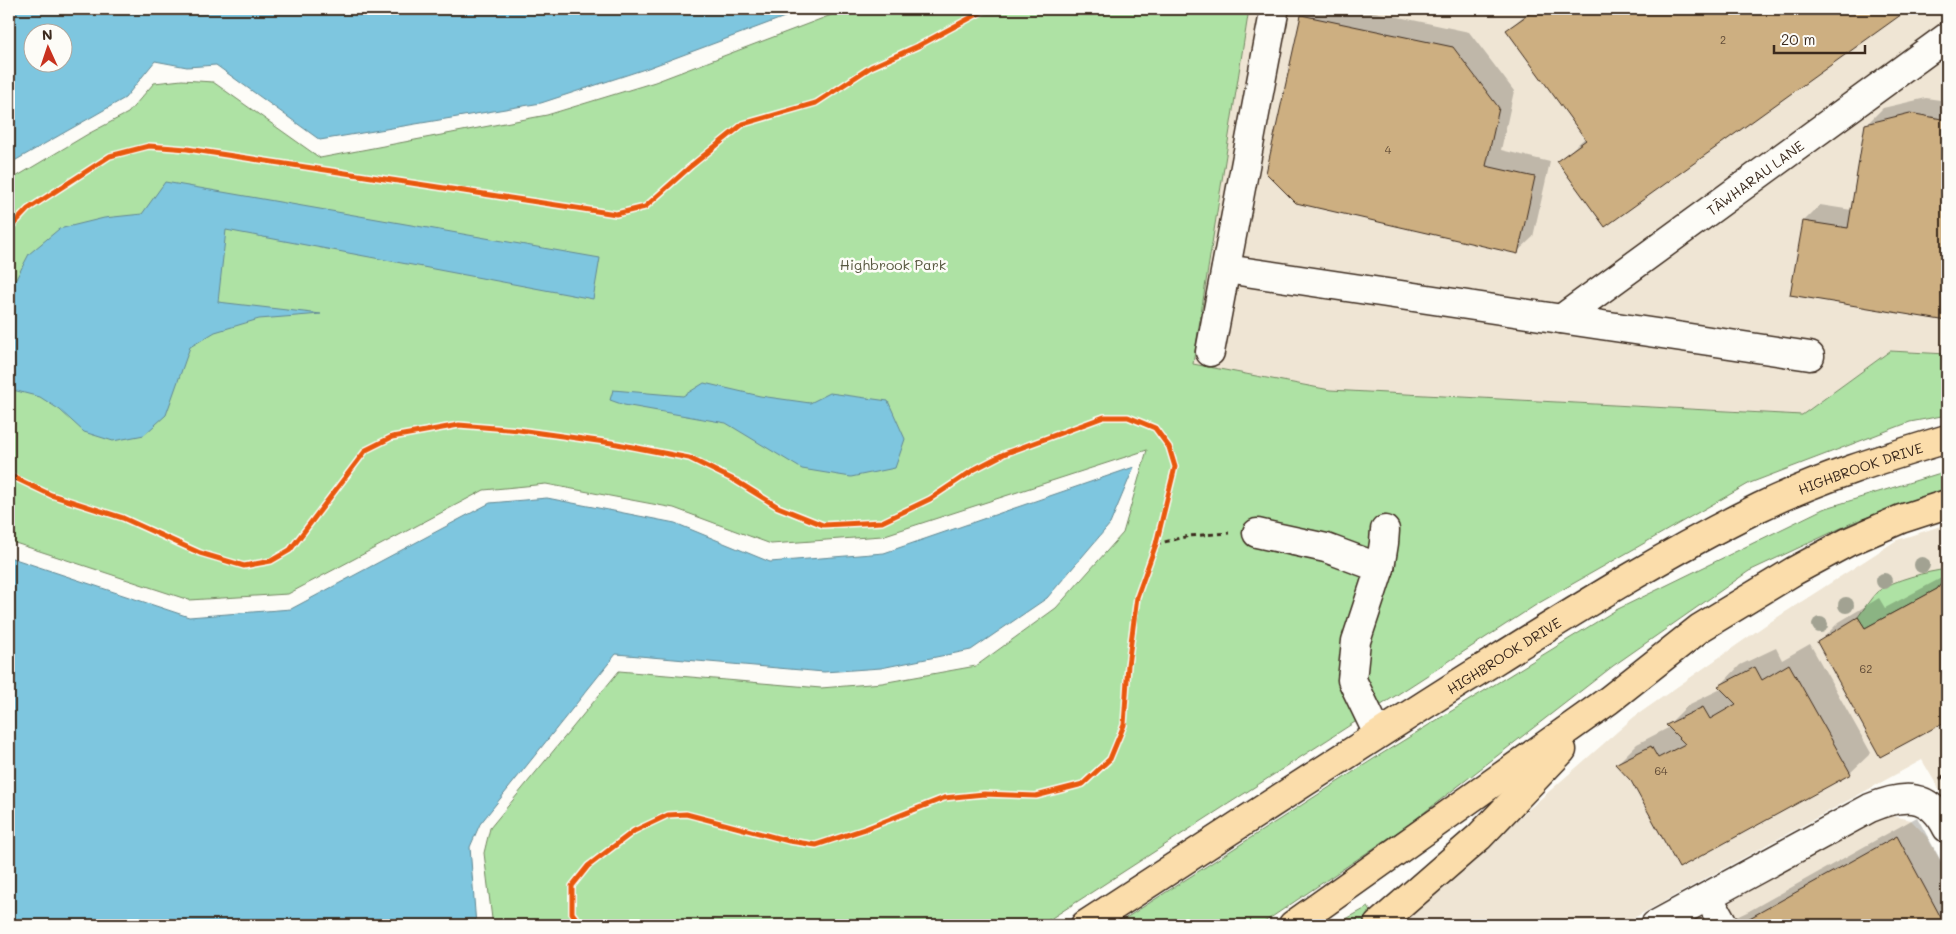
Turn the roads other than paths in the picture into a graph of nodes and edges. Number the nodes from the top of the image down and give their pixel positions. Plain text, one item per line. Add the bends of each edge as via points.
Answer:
1 (1274, 13) dead end
2 (1947, 37) edge
3 (1226, 269) junction
4 (1561, 319) junction
5 (1210, 352) dead end
6 (1810, 356) dead end
7 (1947, 439) edge
8 (1947, 504) edge
9 (1384, 530) dead end
10 (1257, 533) road end
11 (1380, 568) junction
12 (1609, 700) junction
13 (1378, 734) junction
14 (1947, 828) edge
15 (1708, 897) junction
16 (1086, 925) edge
17 (1293, 925) edge
18 (1378, 925) edge
19 (1656, 925) edge
20 (1724, 925) edge

1 - 3 street
2 - 4 street, TĀWHARAU LANE
3 - 4 street
3 - 5 street
4 - 6 street
7 - 13 main road, HIGHBROOK DRIVE via 1817,482 1722,526 1601,594
8 - 12 main road via 1848,542 1794,571 1700,628
9 - 11 street
10 - 11 street via 1326,548
11 - 13 street via 1356,641 1352,680
12 - 17 main road
12 - 18 main road via 1479,837
13 - 16 main road, HIGHBROOK DRIVE
14 - 15 street via 1939,812 1927,804 1909,797 1890,799
15 - 19 street
15 - 20 street

